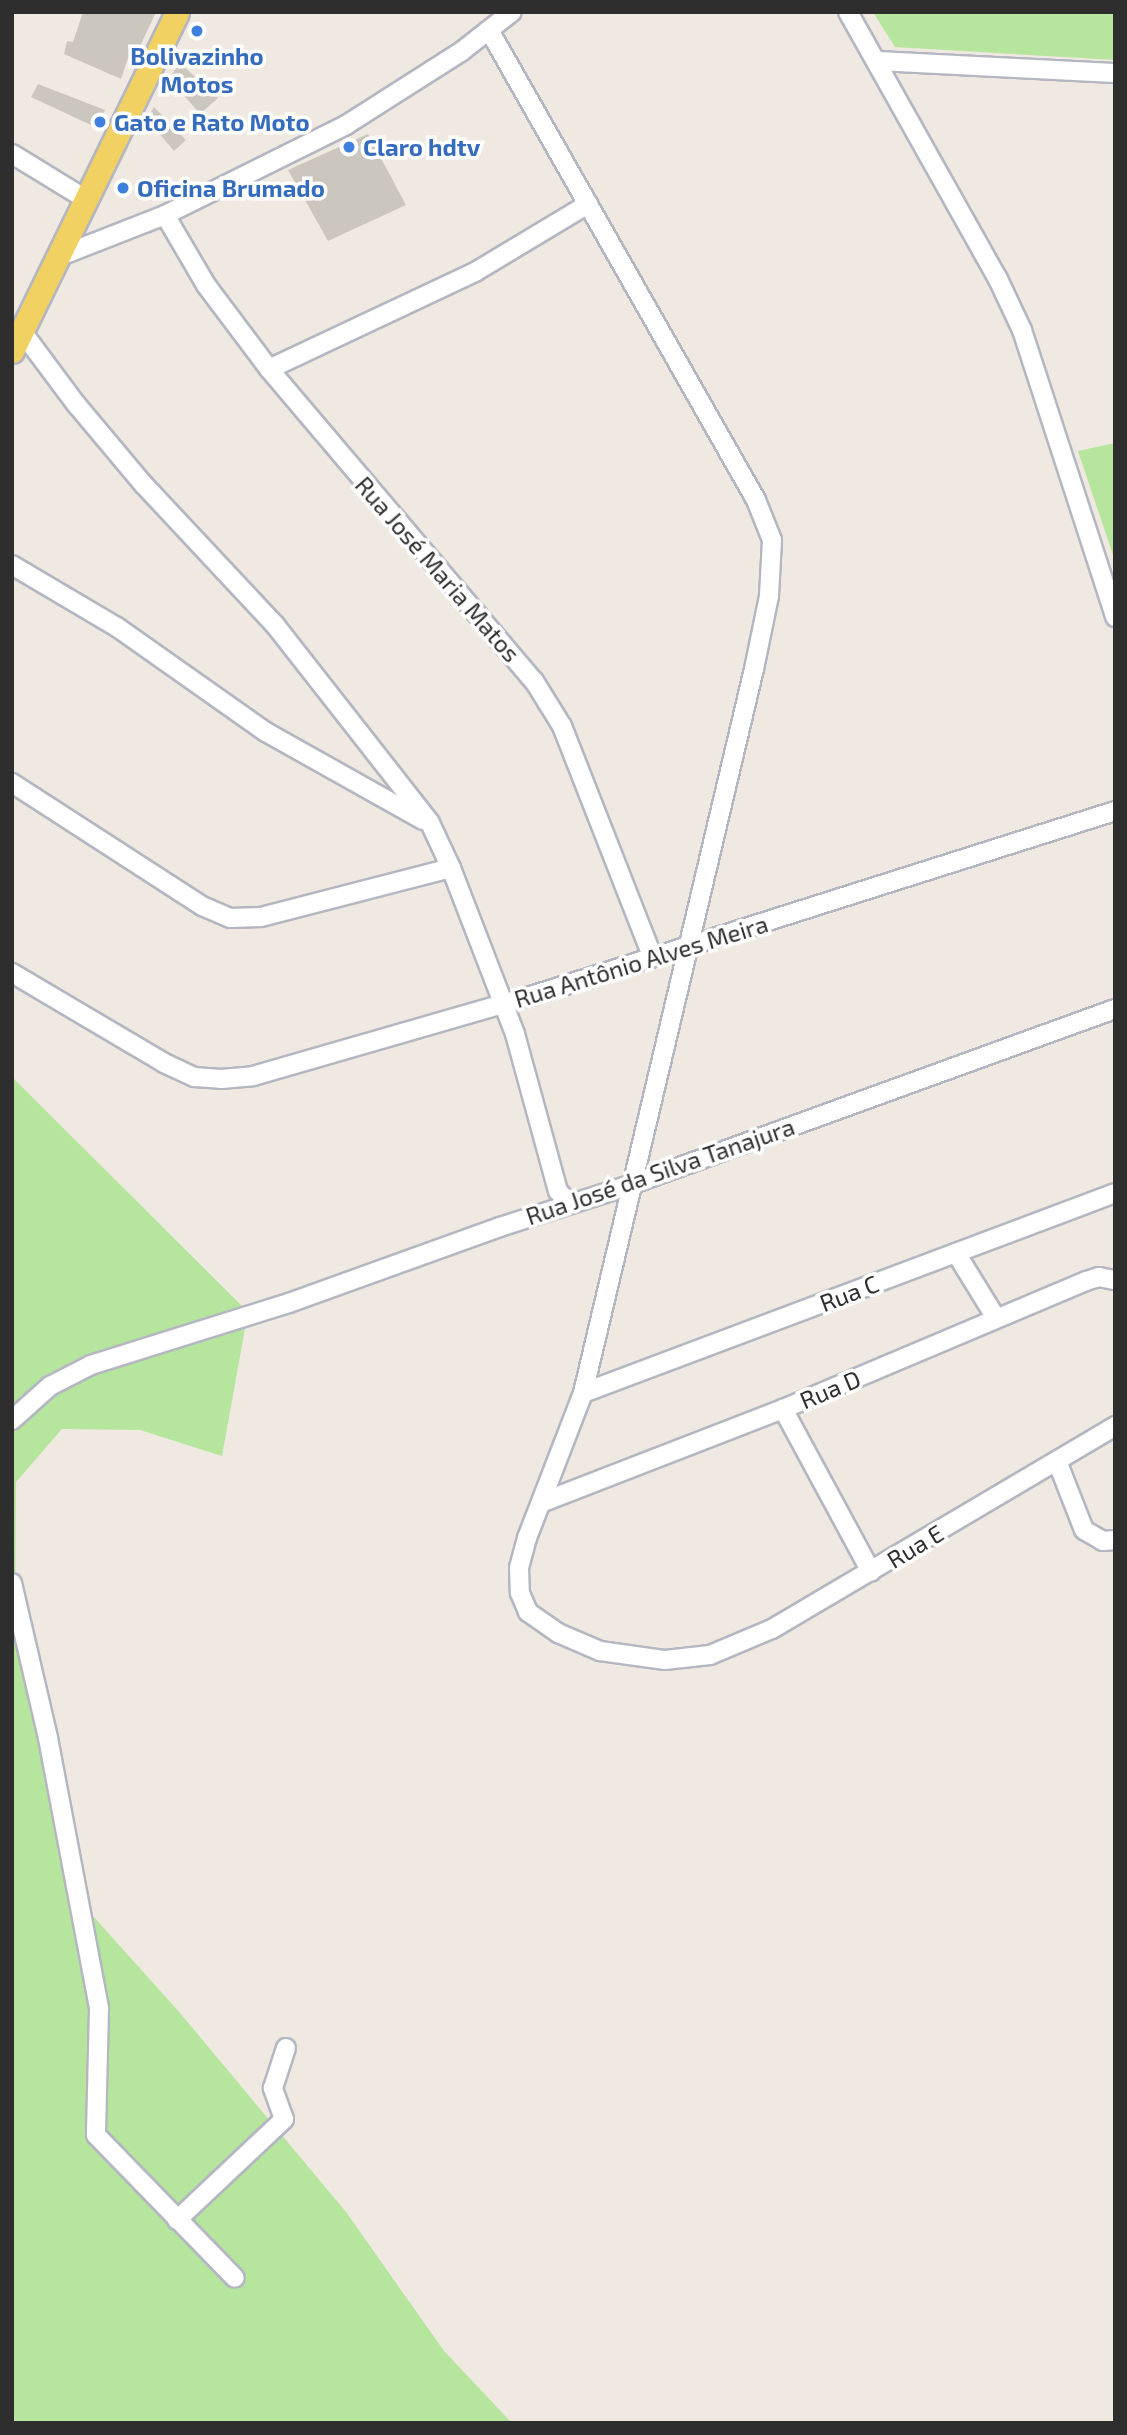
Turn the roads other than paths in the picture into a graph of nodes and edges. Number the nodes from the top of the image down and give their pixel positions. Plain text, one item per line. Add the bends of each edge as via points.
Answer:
1 (177, 12) edge
2 (512, 12) edge
3 (848, 12) edge
4 (489, 30) junction
5 (877, 61) junction
6 (1115, 73) edge
7 (12, 153) edge
8 (87, 200) junction
9 (588, 204) junction
10 (166, 215) junction
11 (60, 256) junction
12 (18, 342) edge
13 (269, 369) junction
14 (12, 565) edge
15 (1115, 617) edge
16 (12, 783) edge
17 (1115, 811) edge
18 (430, 823) junction
19 (451, 868) junction
20 (690, 945) junction
21 (652, 956) junction
22 (12, 973) edge
23 (504, 1003) junction
24 (1115, 1009) edge
25 (630, 1185) junction
26 (1115, 1193) edge
27 (575, 1201) junction
28 (956, 1253) junction
29 (1115, 1280) edge
30 (996, 1318) junction
31 (583, 1393) junction
32 (783, 1409) junction
33 (12, 1420) edge
34 (1115, 1426) edge
35 (1057, 1461) junction
36 (543, 1502) junction
37 (1115, 1540) edge
38 (871, 1572) junction
39 (12, 1583) edge
40 (286, 2048) dead end
41 (177, 2220) junction
42 (235, 2278) dead end

1 - 8 main road
2 - 4 street
3 - 5 street
4 - 9 street
4 - 10 street via 346,125
5 - 6 street
5 - 15 street via 1022,330
7 - 8 street
8 - 11 main road
9 - 13 street via 475,272
9 - 20 street via 755,500 772,540 769,596
10 - 11 street
10 - 13 street, Rua José Maria Matos via 206,285
11 - 12 main road
12 - 18 street via 275,625
13 - 21 street, Rua José Maria Matos via 534,681 567,738
14 - 18 street via 117,627 266,732
16 - 19 street via 202,906 230,918 261,917
17 - 20 street, Rua Antônio Alves Meira
18 - 19 street
19 - 23 street
20 - 21 street, Rua Antônio Alves Meira
20 - 25 street
21 - 23 street, Rua Antônio Alves Meira
22 - 23 street, Rua Antônio Alves Meira via 164,1063 194,1077 222,1079 253,1076
23 - 27 street via 558,1191
24 - 25 street, Rua José da Silva Tanajura
25 - 27 street, Rua José da Silva Tanajura
25 - 31 street
26 - 28 street, Rua C
27 - 33 street, Rua José da Silva Tanajura via 204,1331 91,1365 50,1386
28 - 30 street
28 - 31 street, Rua C
29 - 30 street, Rua D via 1099,1277 1086,1281
30 - 32 street, Rua D
31 - 36 street
32 - 36 street, Rua D
32 - 38 street
34 - 35 street, Rua E
35 - 37 street via 1084,1530 1103,1541
35 - 38 street, Rua E
36 - 38 street, Rua E via 519,1567 520,1593 528,1612 558,1633 600,1651 665,1660 710,1655 772,1629
39 - 41 street via 48,1738 99,2009 96,2135
40 - 41 street via 273,2088 284,2119
41 - 42 street

